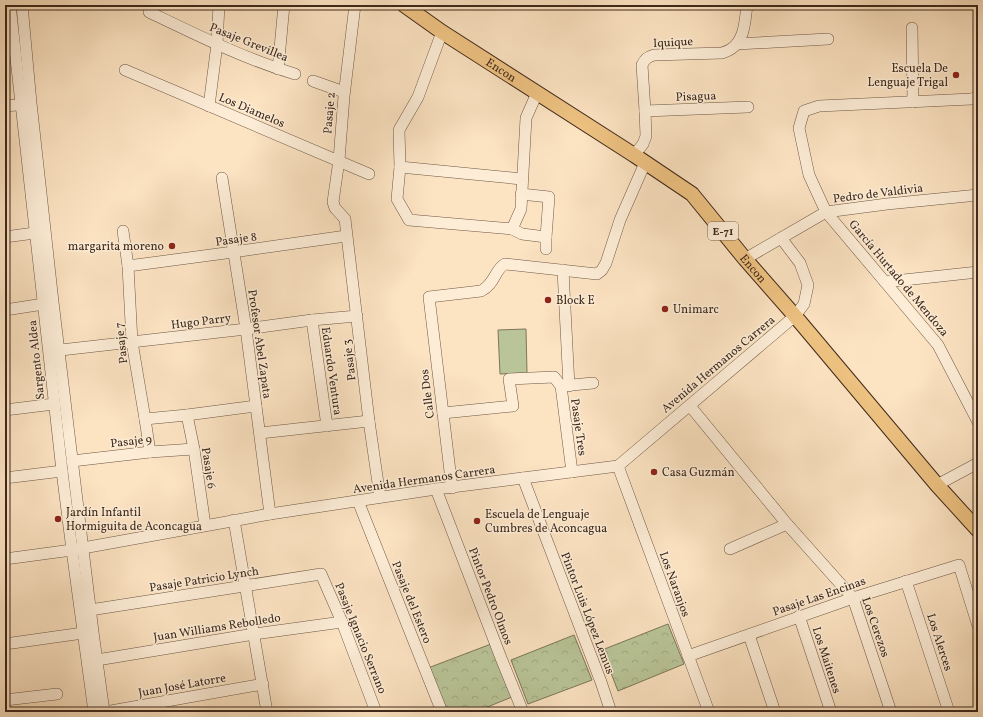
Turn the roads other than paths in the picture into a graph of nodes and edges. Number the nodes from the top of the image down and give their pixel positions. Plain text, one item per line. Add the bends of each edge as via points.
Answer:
1 (10, 5) edge
2 (22, 5) edge
3 (219, 5) edge
4 (284, 5) edge
5 (354, 5) edge
6 (404, 5) edge
7 (747, 5) edge
8 (149, 12) dead end
9 (912, 28) dead end
10 (442, 32) junction
11 (828, 39) dead end
12 (217, 44) junction
13 (738, 44) junction
14 (278, 69) junction
15 (125, 70) dead end
16 (295, 74) dead end
17 (313, 81) dead end
18 (344, 92) junction
19 (537, 93) junction
20 (978, 96) edge
21 (913, 102) junction
22 (26, 104) junction
23 (5, 106) edge
24 (209, 106) junction
25 (748, 107) dead end
26 (645, 111) junction
27 (634, 155) junction
28 (338, 160) junction
29 (645, 164) junction
30 (400, 167) junction
31 (370, 174) dead end
32 (222, 178) dead end
33 (522, 179) junction
34 (521, 194) junction
35 (978, 195) edge
36 (826, 212) junction
37 (345, 219) joint
38 (512, 229) junction
39 (123, 231) dead end
40 (40, 232) junction
41 (346, 236) junction
42 (5, 237) edge
43 (546, 237) junction
44 (781, 238) junction
45 (546, 249) dead end
46 (233, 252) junction
47 (746, 259) junction
48 (128, 266) junction
49 (563, 270) junction
50 (978, 272) edge
51 (885, 282) junction
52 (48, 303) junction
53 (5, 310) edge
54 (357, 316) junction
55 (795, 316) junction
56 (312, 320) junction
57 (246, 329) junction
58 (132, 342) junction
59 (54, 351) junction
60 (593, 384) dead end
61 (565, 386) junction
62 (54, 404) junction
63 (256, 406) junction
64 (690, 406) junction
65 (5, 410) edge
66 (443, 413) junction
67 (187, 415) junction
68 (145, 418) junction
69 (369, 421) junction
70 (978, 422) edge
71 (327, 426) junction
72 (260, 433) junction
73 (194, 449) junction
74 (150, 452) junction
75 (72, 461) junction
76 (978, 463) edge
77 (618, 466) junction
78 (62, 471) junction
79 (572, 472) junction
80 (5, 478) edge
81 (523, 478) junction
82 (937, 485) junction
83 (452, 488) junction
84 (436, 489) junction
85 (380, 497) junction
86 (358, 501) junction
87 (270, 514) junction
88 (234, 520) junction
89 (788, 524) junction
90 (205, 525) junction
91 (978, 530) edge
92 (77, 549) junction
93 (730, 549) dead end
94 (5, 559) edge
95 (321, 574) joint
96 (906, 581) junction
97 (245, 586) junction
98 (853, 598) junction
99 (90, 610) junction
100 (799, 616) junction
101 (342, 622) junction
102 (978, 626) edge
103 (88, 632) junction
104 (254, 634) junction
105 (749, 634) junction
106 (5, 644) edge
107 (688, 656) junction
108 (97, 660) junction
109 (263, 684) junction
110 (57, 694) dead end
111 (5, 700) edge
112 (94, 712) edge
113 (105, 712) edge
114 (267, 712) edge
115 (376, 712) edge
116 (442, 712) edge
117 (523, 712) edge
118 (611, 712) edge
119 (709, 712) edge
120 (775, 712) edge
121 (831, 712) edge
122 (891, 712) edge
123 (949, 712) edge

1 - 22 street, Sargento Aldea
2 - 22 street, Sargento Aldea
3 - 12 street
4 - 14 street
5 - 18 street, Pasaje 2
6 - 10 main road, Encon / E-71
7 - 13 street via 742,37
8 - 12 street, Pasaje Grevillea
9 - 21 street
10 - 19 main road, Encon / E-71
10 - 30 street via 418,97 400,130
11 - 13 street
12 - 14 street, Pasaje Grevillea
12 - 24 street
13 - 26 street, Iquique via 722,53 654,55 646,58 642,65
14 - 16 street, Pasaje Grevillea
15 - 24 street, Los Diamelos
17 - 18 street
18 - 28 street, Pasaje 2
19 - 27 main road, Encon / E-71
19 - 33 street via 526,118
20 - 21 street, García Hurtado de Mendoza via 972,99
21 - 36 street, García Hurtado de Mendoza via 819,106 804,111 799,128 809,175
22 - 23 street
22 - 40 street, Sargento Aldea
24 - 28 street, Los Diamelos
25 - 26 street, Pisagua
26 - 27 street, Iquique via 645,140
27 - 29 main road, Encon / E-71
28 - 31 street, Los Diamelos
28 - 37 street, Pasaje 2 via 333,202
29 - 47 main road, Encon / E-71 via 692,194
29 - 49 street via 620,220 602,270 597,274
30 - 33 street
30 - 38 street via 397,199 410,220
32 - 46 street, Profesor Abel Zapata
33 - 34 street
34 - 38 street via 521,209
34 - 43 street via 549,197
35 - 36 street, Pedro de Valdivia
36 - 44 street, Pedro de Valdivia
36 - 51 street, García Hurtado de Mendoza
37 - 41 street, Pasaje 3
38 - 43 street via 522,234
39 - 48 street, Pasaje 7
40 - 42 street
40 - 52 street, Sargento Aldea
41 - 46 street, Pasaje 8
41 - 54 street, Pasaje 3
43 - 45 street
44 - 47 street, Pedro de Valdivia
44 - 55 street, Avenida Hermanos Carrera via 800,263 808,284 804,304
46 - 48 street, Pasaje 8
46 - 57 street, Profesor Abel Zapata
47 - 55 main road, Encon / E-71
48 - 58 street, Pasaje 7
49 - 61 street, Pasaje Tres
49 - 66 street, Calle Dos via 509,264 502,266 490,285 481,291 430,297
50 - 51 street
51 - 70 street, García Hurtado de Mendoza via 938,345
52 - 53 street
52 - 59 street, Sargento Aldea
54 - 56 street, Hugo Parry
54 - 69 street, Pasaje 3
55 - 64 street, Avenida Hermanos Carrera
55 - 82 main road, Encon / E-71
56 - 57 street, Hugo Parry
56 - 71 street, Eduardo Ventura
57 - 58 street, Hugo Parry
57 - 63 street, Profesor Abel Zapata
58 - 59 street, Hugo Parry
58 - 68 street, Pasaje 7
59 - 62 street, Sargento Aldea
59 - 75 street, Sargento Aldea
60 - 61 street
61 - 66 street via 554,377 509,379 513,406
61 - 79 street, Pasaje Tres
62 - 65 street
62 - 78 street, Sargento Aldea
63 - 67 street, Pasaje 9
63 - 72 street, Profesor Abel Zapata
64 - 77 street, Avenida Hermanos Carrera
64 - 89 street, Los Cerezos
66 - 83 street, Calle Dos
67 - 68 street, Pasaje 9
67 - 73 street, Pasaje 6
68 - 74 street, Pasaje 7
69 - 71 street
69 - 85 street, Pasaje 3
71 - 72 street
72 - 87 street, Profesor Abel Zapata
73 - 74 street, Pasaje 9
73 - 90 street, Pasaje 6
74 - 75 street, Pasaje 9
75 - 92 street, Sargento Aldea
76 - 82 street
77 - 79 street, Avenida Hermanos Carrera
77 - 107 street, Los Naranjos
78 - 80 street
78 - 92 street, Sargento Aldea
79 - 81 street, Avenida Hermanos Carrera
81 - 83 street, Avenida Hermanos Carrera
81 - 118 street, Pintor Luis López Lemus
82 - 91 main road, Encon / E-71
83 - 84 street, Avenida Hermanos Carrera
84 - 85 street, Avenida Hermanos Carrera
84 - 117 street, Pintor Pedro Olmos
85 - 86 street, Avenida Hermanos Carrera
86 - 87 street, Avenida Hermanos Carrera
86 - 116 street, Pasaje del Estero
87 - 88 street, Avenida Hermanos Carrera
88 - 90 street, Avenida Hermanos Carrera
88 - 97 street
89 - 93 street
89 - 98 street, Los Cerezos
90 - 92 street, Avenida Hermanos Carrera
92 - 94 street, Avenida Hermanos Carrera
92 - 99 street, Sargento Aldea
92 - 103 street, Sargento Aldea
95 - 97 street, Pasaje Patricio Lynch
95 - 101 street, Pasaje Ignacio Serrano
96 - 98 street, Pasaje Las Encinas
96 - 102 street, Pasaje Las Encinas via 959,565
96 - 123 street, Los Alerces
97 - 99 street, Pasaje Patricio Lynch
97 - 104 street
98 - 100 street, Pasaje Las Encinas
98 - 122 street, Los Cerezos
99 - 103 street, Sargento Aldea
100 - 105 street, Pasaje Las Encinas
100 - 121 street, Los Maitenes
101 - 104 street, Juan Williams Rebolledo
101 - 115 street, Pasaje Ignacio Serrano
103 - 106 street
103 - 108 street, Sargento Aldea
103 - 112 street, Sargento Aldea
104 - 108 street, Juan Williams Rebolledo
104 - 109 street
105 - 107 street, Pasaje Las Encinas
105 - 120 street
107 - 119 street, Los Naranjos
108 - 113 street, Sargento Aldea
109 - 113 street, Juan José Latorre
109 - 114 street
110 - 111 street

